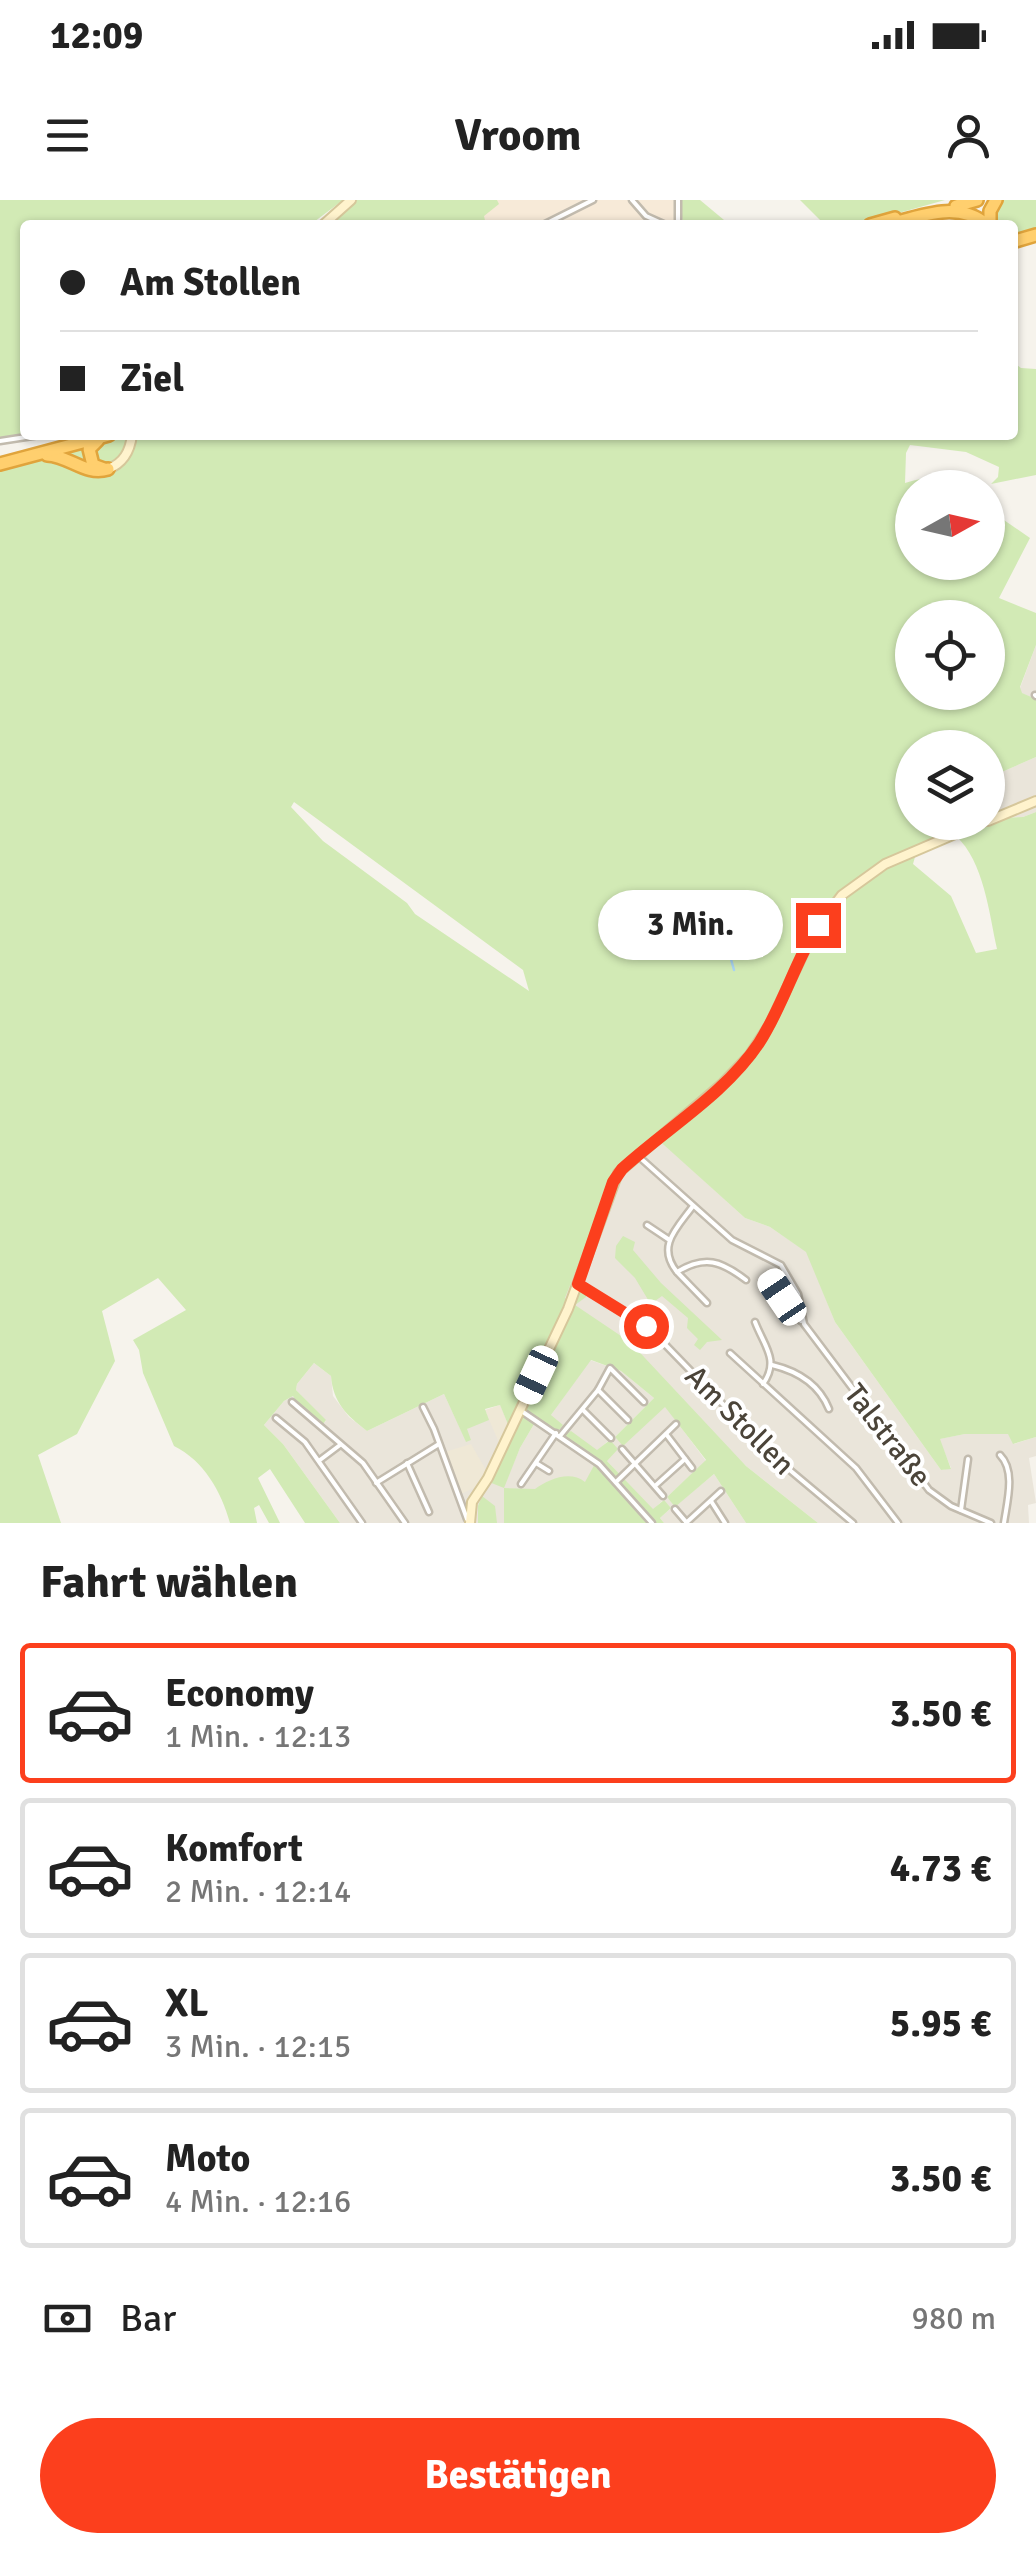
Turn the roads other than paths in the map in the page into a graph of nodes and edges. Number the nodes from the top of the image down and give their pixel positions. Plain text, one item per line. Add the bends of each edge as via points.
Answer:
1 (350, 200) edge
2 (593, 200) edge
3 (632, 200) edge
4 (950, 200) edge
5 (966, 200) edge
6 (977, 200) edge
7 (934, 210) junction
8 (328, 220) edge
9 (553, 220) edge
10 (654, 220) edge
11 (891, 220) edge
12 (903, 220) edge
13 (980, 220) edge
14 (62, 440) edge
15 (86, 440) edge
16 (97, 440) edge
17 (131, 440) edge
18 (38, 454) junction
19 (0, 461) edge
20 (108, 470) junction
21 (1036, 802) edge
22 (1005, 814) edge
23 (942, 840) edge
24 (637, 1155) junction
25 (693, 1206) junction
26 (647, 1225) dead end
27 (669, 1240) junction
28 (677, 1272) junction
29 (770, 1279) dead end
30 (746, 1280) dead end
31 (578, 1284) junction
32 (708, 1302) dead end
33 (755, 1322) dead end
34 (804, 1324) junction
35 (730, 1353) dead end
36 (772, 1366) junction
37 (763, 1384) junction
38 (598, 1390) junction
39 (292, 1402) dead end
40 (644, 1402) dead end
41 (423, 1407) dead end
42 (829, 1409) dead end
43 (520, 1410) junction
44 (583, 1410) junction
45 (276, 1418) dead end
46 (628, 1420) dead end
47 (676, 1424) dead end
48 (666, 1434) junction
49 (558, 1435) junction
50 (612, 1438) dead end
51 (439, 1444) junction
52 (340, 1445) junction
53 (622, 1449) dead end
54 (1000, 1455) dead end
55 (685, 1459) junction
56 (968, 1459) dead end
57 (319, 1461) junction
58 (408, 1463) junction
59 (536, 1463) junction
60 (635, 1463) junction
61 (692, 1468) dead end
62 (548, 1472) dead end
63 (376, 1482) junction
64 (616, 1482) junction
65 (521, 1484) dead end
66 (655, 1486) junction
67 (721, 1491) dead end
68 (663, 1496) dead end
69 (711, 1501) junction
70 (674, 1509) dead end
71 (961, 1510) junction
72 (430, 1512) dead end
73 (979, 1521) edge
74 (362, 1523) edge
75 (404, 1523) edge
76 (470, 1523) edge
77 (652, 1523) edge
78 (686, 1523) edge
79 (725, 1523) edge
80 (853, 1523) edge
81 (898, 1523) edge
82 (991, 1523) edge
83 (1004, 1523) edge

1 - 8 street
2 - 9 street
3 - 10 street
4 - 7 highway
5 - 7 highway
6 - 7 highway
7 - 11 highway
7 - 12 highway
7 - 13 highway via 967,211
14 - 19 highway
15 - 18 highway
16 - 20 highway via 89,457
17 - 20 street via 129,451
18 - 19 highway
18 - 20 highway via 93,472
21 - 22 street
23 - 24 street via 874,870 836,902 749,1056
24 - 25 street, Talstraße
24 - 31 street via 613,1182
25 - 27 street
25 - 34 street, Talstraße via 732,1240 782,1265
26 - 27 street
27 - 28 street via 668,1258
28 - 30 street via 705,1260
28 - 32 street
29 - 34 street, Talstraße
31 - 43 street
31 - 80 street, Am Stollen via 653,1332 773,1456
33 - 36 street
34 - 71 street, Talstraße via 929,1490
35 - 37 street
36 - 37 street
36 - 42 street via 799,1374
37 - 81 street via 856,1468
38 - 40 street via 610,1368
38 - 44 street
38 - 46 street
39 - 52 street
41 - 51 street
43 - 49 street
43 - 76 street via 472,1502
44 - 49 street
44 - 50 street
45 - 57 street
47 - 48 street
48 - 55 street
48 - 60 street
49 - 59 street
49 - 64 street
51 - 58 street
51 - 76 street
52 - 57 street
52 - 63 street
53 - 60 street
54 - 83 street via 1009,1479
55 - 61 street
55 - 66 street
56 - 71 street
57 - 74 street
58 - 63 street
58 - 72 street
59 - 62 street
59 - 65 street
60 - 64 street
60 - 66 street
63 - 75 street
64 - 77 street
66 - 68 street
67 - 69 street
69 - 78 street
69 - 79 street
70 - 78 street
71 - 73 street, Talstraße
73 - 82 street, Talstraße

